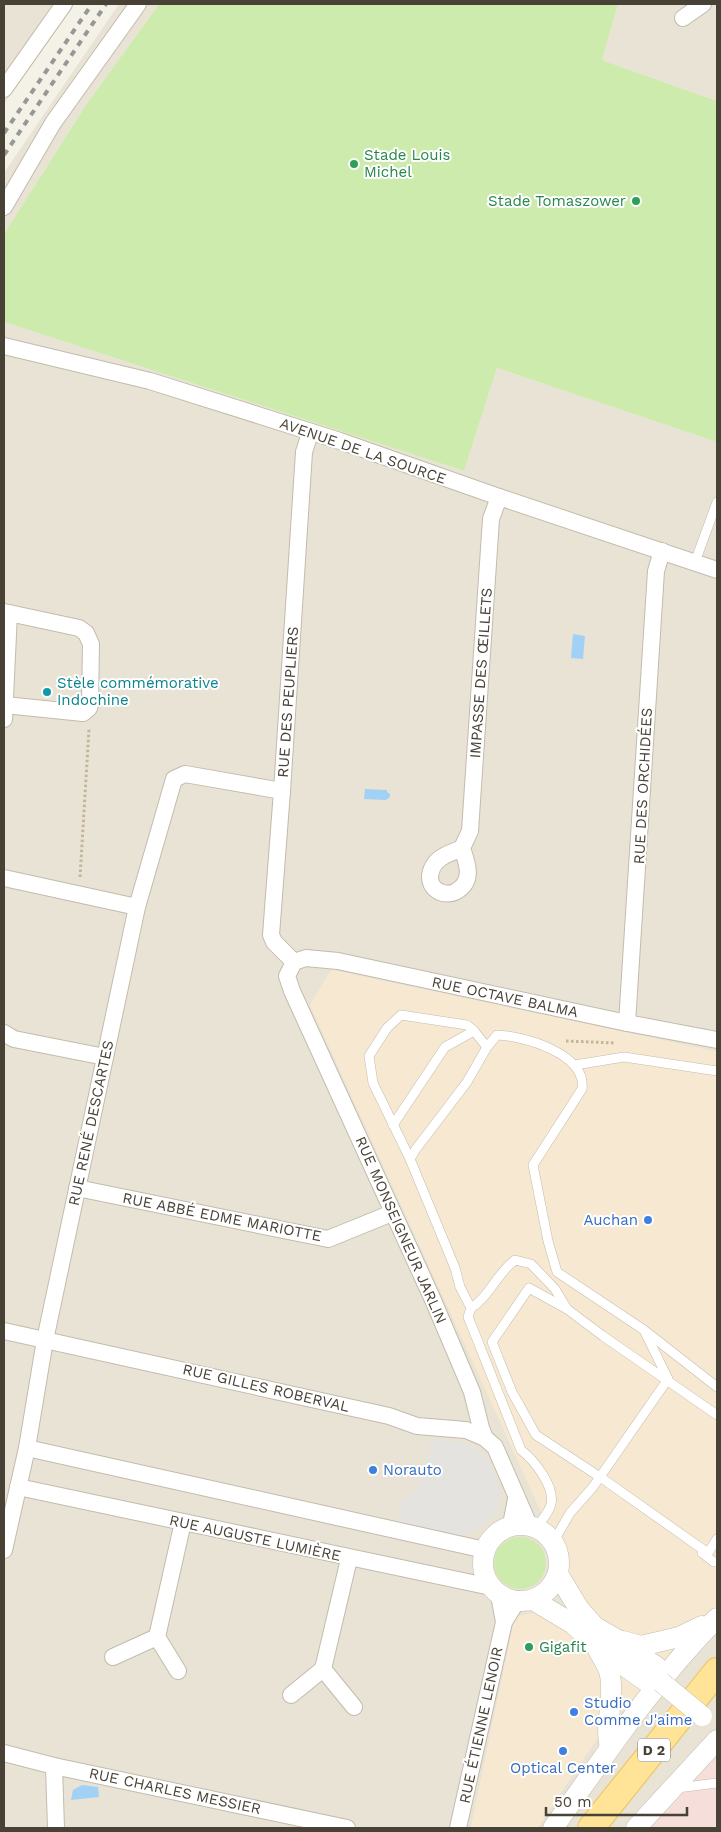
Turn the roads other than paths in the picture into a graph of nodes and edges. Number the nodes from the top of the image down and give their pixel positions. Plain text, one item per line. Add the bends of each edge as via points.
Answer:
1 (64, 4) edge
2 (138, 4) edge
3 (703, 4) edge
4 (683, 18) dead end
5 (4, 90) edge
6 (4, 207) edge
7 (4, 346) edge
8 (310, 432) junction
9 (499, 497) junction
10 (717, 502) edge
11 (662, 551) junction
12 (695, 562) junction
13 (717, 570) edge
14 (6, 613) edge
15 (4, 712) edge
16 (282, 791) junction
17 (462, 848) dead end
18 (4, 878) edge
19 (137, 907) junction
20 (294, 962) junction
21 (628, 1023) junction
22 (474, 1030) junction
23 (4, 1033) edge
24 (717, 1040) edge
25 (487, 1047) junction
26 (105, 1057) junction
27 (575, 1065) junction
28 (717, 1071) edge
29 (393, 1126) junction
30 (410, 1159) junction
31 (77, 1188) junction
32 (392, 1213) junction
33 (470, 1308) junction
34 (567, 1309) junction
35 (644, 1330) junction
36 (4, 1332) edge
37 (45, 1340) junction
38 (717, 1387) edge
39 (717, 1416) edge
40 (485, 1438) junction
41 (27, 1448) junction
42 (18, 1487) junction
43 (593, 1487) junction
44 (183, 1522) junction
45 (525, 1526) junction
46 (6, 1527) edge
47 (717, 1539) edge
48 (554, 1541) junction
49 (4, 1550) edge
50 (485, 1550) junction
51 (349, 1558) junction
52 (717, 1562) edge
53 (558, 1574) junction
54 (510, 1596) junction
55 (717, 1618) edge
56 (157, 1637) junction
57 (618, 1640) junction
58 (596, 1646) junction
59 (113, 1658) dead end
60 (323, 1669) junction
61 (178, 1671) dead end
62 (717, 1671) edge
63 (661, 1682) junction
64 (291, 1695) dead end
65 (354, 1707) dead end
66 (710, 1722) edge
67 (717, 1740) edge
68 (610, 1747) junction
69 (4, 1753) edge
70 (54, 1766) junction
71 (717, 1783) edge
72 (674, 1788) junction
73 (56, 1828) edge
74 (347, 1828) edge
75 (458, 1828) edge
76 (553, 1828) edge
77 (591, 1828) edge
78 (636, 1828) edge

1 - 5 street
2 - 6 street via 53,123
3 - 4 street
7 - 8 street, AVENUE DE LA SOURCE via 150,381
8 - 9 street, AVENUE DE LA SOURCE
8 - 16 street, RUE DES PEUPLIERS via 304,452
9 - 11 street, AVENUE DE LA SOURCE
9 - 17 street, IMPASSE DES ŒILLETS via 491,519 470,831
10 - 12 lane
11 - 12 street, AVENUE DE LA SOURCE
11 - 21 street, RUE DES ORCHIDÉES via 656,571
12 - 13 street, AVENUE DE LA SOURCE
14 - 15 street
14 - 15 street via 79,628 86,633 91,644 90,704 87,711 77,713
16 - 19 street, RUE RENÉ DESCARTES via 184,774 174,779
16 - 20 street, RUE DES PEUPLIERS via 270,935
18 - 19 street
19 - 26 street, RUE RENÉ DESCARTES
20 - 21 street, RUE OCTAVE BALMA via 306,958 338,961
20 - 32 street, RUE MONSEIGNEUR JARLIN via 287,976 292,991
21 - 24 street, RUE OCTAVE BALMA
22 - 25 lane
22 - 29 lane via 445,1047
22 - 29 lane via 468,1025 401,1016 387,1028 369,1056 373,1083
23 - 26 street via 14,1039
25 - 27 lane via 497,1035 514,1035 546,1045
25 - 30 lane via 467,1082
26 - 31 street, RUE RENÉ DESCARTES
27 - 28 lane via 624,1057
27 - 35 lane via 583,1083 582,1089 533,1165 548,1241 557,1272
29 - 30 lane
30 - 33 lane
31 - 32 street, RUE ABBÉ EDME MARIOTTE via 328,1239
31 - 37 street, RUE RENÉ DESCARTES
32 - 40 street, RUE MONSEIGNEUR JARLIN via 472,1392
33 - 34 lane via 480,1302 515,1260 531,1264 555,1288
33 - 45 lane via 468,1317 472,1329 521,1450 547,1481 552,1496 552,1505
34 - 39 lane
34 - 47 lane via 529,1288 492,1342 512,1392 536,1435 708,1552
35 - 38 lane
35 - 43 lane via 668,1379
36 - 37 street, RUE GILLES ROBERVAL
37 - 40 street, RUE GILLES ROBERVAL via 389,1416 441,1434 466,1430
37 - 41 street, RUE RENÉ DESCARTES
40 - 45 street, RUE MONSEIGNEUR JARLIN via 495,1447
41 - 42 street, RUE RENÉ DESCARTES
41 - 50 street
42 - 44 street, RUE AUGUSTE LUMIÈRE
42 - 46 street, RUE RENÉ DESCARTES
43 - 48 lane via 570,1513
43 - 52 lane via 601,1484 620,1494
44 - 51 street, RUE AUGUSTE LUMIÈRE
44 - 56 street
45 - 48 street via 546,1533
45 - 50 street via 500,1531
46 - 49 street, RUE RENÉ DESCARTES
48 - 53 street via 560,1563
50 - 54 street via 485,1576
51 - 54 street, RUE AUGUSTE LUMIÈRE
51 - 60 street
53 - 54 street via 544,1594
53 - 57 street via 579,1609 595,1627
54 - 58 street via 573,1624
54 - 75 street, RUE ÉTIENNE LENOIR
55 - 57 street via 679,1637 641,1646
55 - 63 street via 688,1647
56 - 59 street
56 - 61 street
57 - 63 street via 656,1667
58 - 63 street via 647,1682
58 - 68 street via 610,1674 612,1695 607,1738
60 - 64 street
60 - 65 street
62 - 77 main road, D 2
63 - 66 street, bridge
63 - 68 street
67 - 72 street
68 - 76 street
69 - 70 street, RUE CHARLES MESSIER
70 - 73 street
70 - 74 street, RUE CHARLES MESSIER
71 - 72 lane
72 - 78 street

